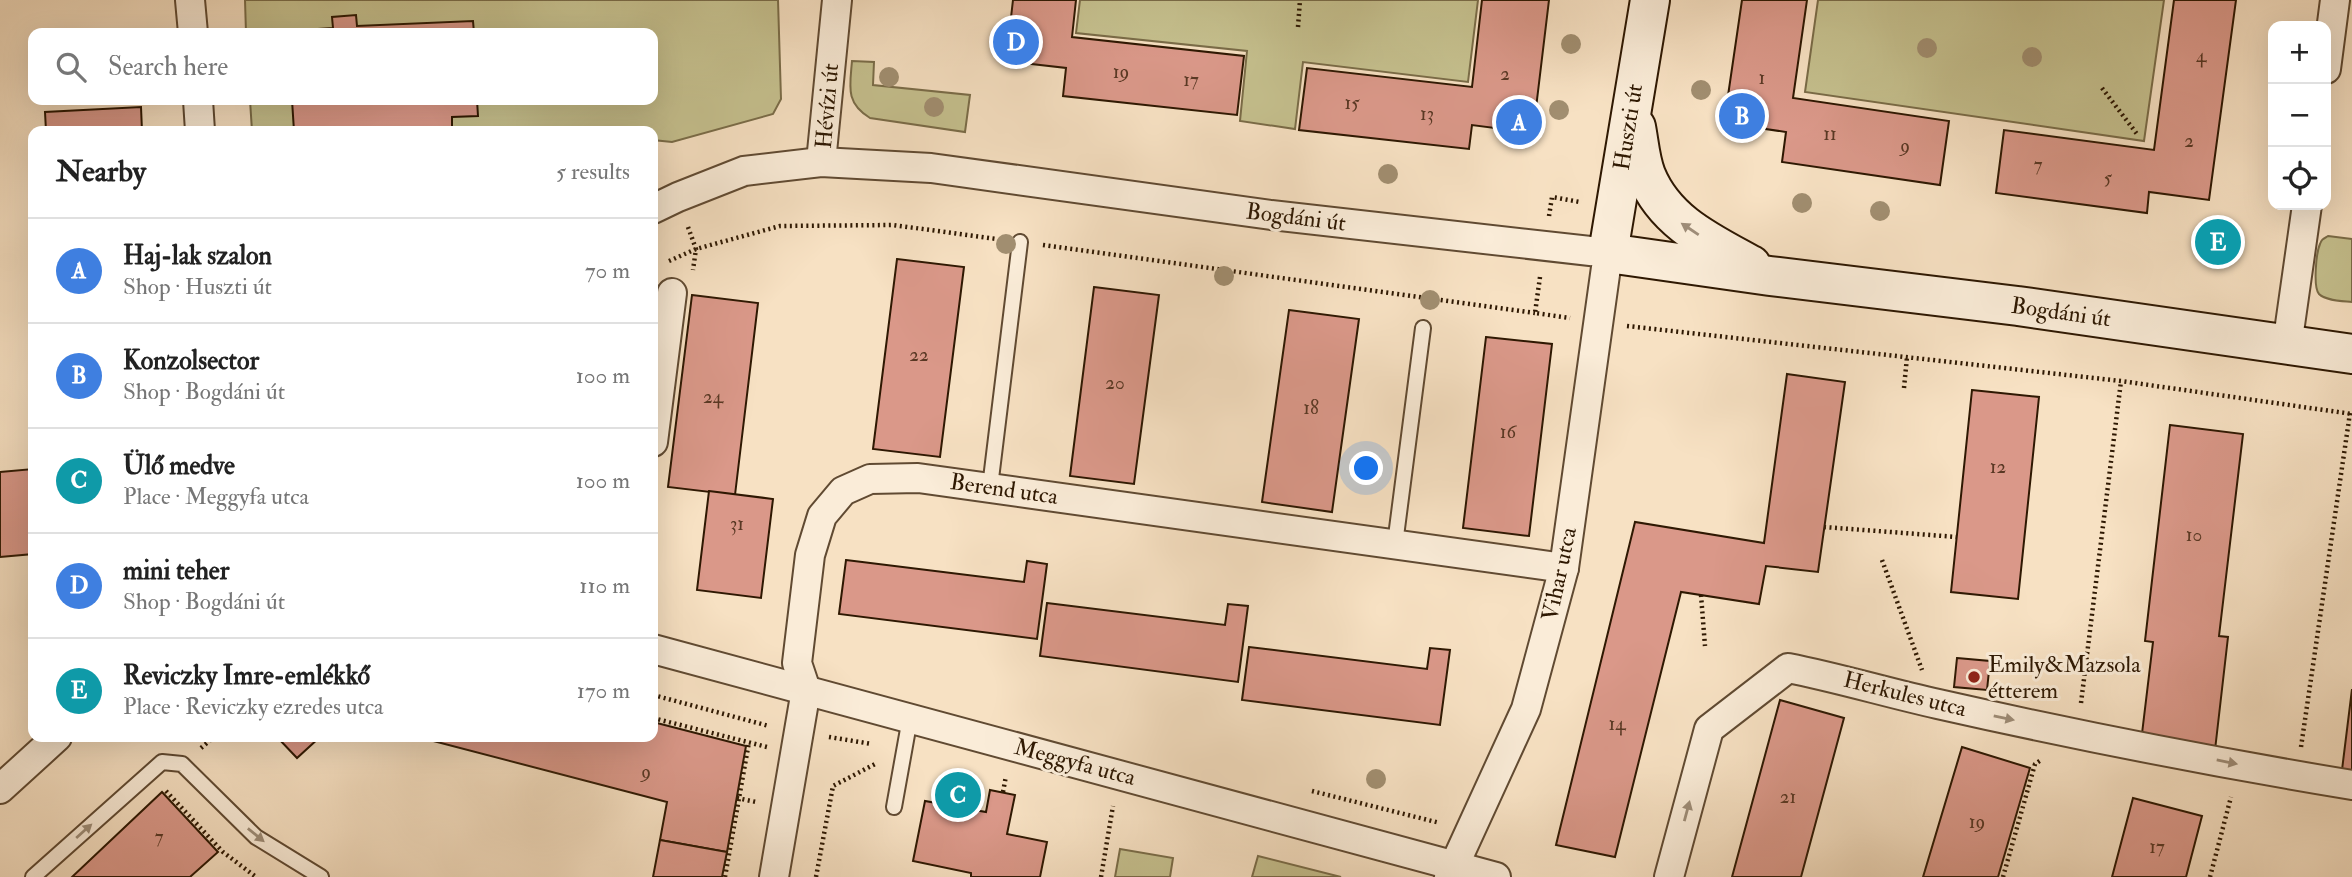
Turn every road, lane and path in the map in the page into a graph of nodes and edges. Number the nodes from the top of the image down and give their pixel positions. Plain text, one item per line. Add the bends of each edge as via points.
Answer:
1 (190, 0) edge
2 (837, 0) edge
3 (1300, 0) edge
4 (1650, 0) edge
5 (2335, 0) edge
6 (1297, 27) dead end
7 (193, 28) edge
8 (2331, 31) edge
9 (2102, 88) dead end
10 (1631, 104) junction
11 (198, 105) edge
12 (200, 126) edge
13 (2137, 134) dead end
14 (821, 162) junction
15 (678, 197) junction
16 (658, 207) edge
17 (2306, 210) edge
18 (1020, 242) junction
19 (696, 249) junction
20 (1608, 253) junction
21 (664, 264) dead end
22 (1770, 276) junction
23 (672, 293) joint
24 (1535, 313) dead end
25 (1599, 323) junction
26 (1423, 328) dead end
27 (2287, 345) junction
28 (2352, 354) edge
29 (1907, 356) junction
30 (2121, 381) junction
31 (1904, 388) dead end
32 (658, 396) edge
33 (2351, 413) edge
34 (990, 487) junction
35 (1824, 527) dead end
36 (1957, 537) dead end
37 (1395, 544) junction
38 (1882, 560) dead end
39 (1564, 568) junction
40 (1701, 595) dead end
41 (1705, 646) dead end
42 (658, 650) edge
43 (794, 687) junction
44 (658, 696) edge
45 (1935, 703) junction
46 (910, 718) junction
47 (658, 719) edge
48 (2077, 734) junction
49 (52, 742) edge
50 (749, 742) junction
51 (771, 748) dead end
52 (904, 750) junction
53 (2239, 765) junction
54 (1119, 774) junction
55 (1006, 776) dead end
56 (2297, 776) junction
57 (2352, 785) edge
58 (160, 786) dead end
59 (0, 789) edge
60 (1003, 792) dead end
61 (894, 807) dead end
62 (1452, 871) edge
63 (33, 877) edge
64 (256, 877) edge
65 (321, 877) edge
66 (724, 877) edge
67 (774, 877) edge
68 (816, 877) edge
69 (1101, 877) edge
70 (1496, 877) edge
71 (1669, 877) edge
72 (2003, 877) edge
73 (2210, 877) edge

1 - 7 street
2 - 14 street, Hévízi út
3 - 6 path
4 - 10 street, Huszti út
5 - 8 street
9 - 13 path
10 - 20 street, Huszti út
22 -> 10 street, Bogdáni út via 1682,224 1662,206 1645,174
11 - 12 street
14 - 15 street, Hévízi út via 744,171
14 - 20 street, Bogdáni út via 931,168 1271,215
15 - 16 street, Hévízi út
15 - 19 path
17 - 27 street
18 - 19 path via 893,225 780,226
18 - 24 path
18 - 34 lane
19 - 21 path
19 - 23 path via 690,295
20 - 22 street, Bogdáni út
20 - 25 street, Vihar utca
22 - 27 street, Bogdáni út
23 - 32 street
25 - 29 path
25 - 39 street, Vihar utca
26 - 37 lane
27 - 28 street, Bogdáni út
29 - 30 path
29 - 31 path
30 - 33 path
30 - 48 path
33 - 56 path
34 - 37 street, Berend utca
34 - 43 street, Berend utca via 906,478 870,479 843,491 822,516 810,555
35 - 36 path
37 - 39 street, Berend utca
38 - 45 path
39 - 62 street, Vihar utca via 1526,709
40 - 41 path
42 - 43 street, Meggyfa utca
43 - 44 path via 775,727
43 - 46 street, Meggyfa utca
43 - 67 street, Berend utca
45 -> 48 street, Herkules utca
71 -> 45 street, Herkules utca via 1709,729 1788,668
46 - 52 lane
46 - 54 street, Meggyfa utca
47 - 50 path
48 -> 53 street, Herkules utca
48 - 72 path via 2035,764
49 - 59 street
50 - 51 path
50 - 66 path
52 - 61 lane
52 - 68 path via 833,786
53 - 56 street, Herkules utca
53 - 73 path
54 - 62 street, Meggyfa utca
54 - 69 path
55 - 60 path
56 - 57 street, Herkules utca
58 - 64 path via 223,852
62 - 70 street, Meggyfa utca
63 -> 65 lane via 162,762 182,764 256,837

